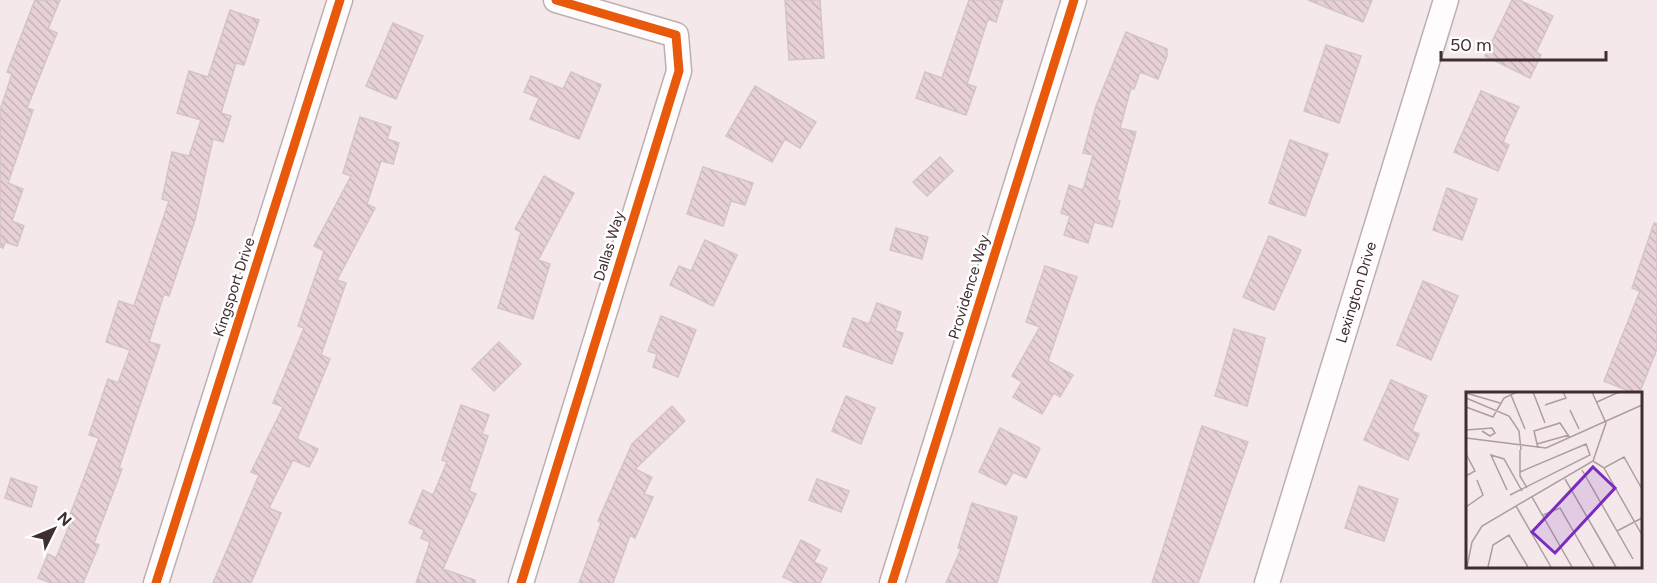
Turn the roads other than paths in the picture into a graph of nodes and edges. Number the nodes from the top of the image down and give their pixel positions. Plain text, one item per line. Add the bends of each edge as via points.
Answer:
1 (340, 0) edge
2 (556, 0) edge
3 (1074, 0) edge
4 (1446, 0) edge
5 (156, 583) edge
6 (521, 583) edge
7 (892, 583) edge
8 (1267, 583) edge

1 - 5 street, Kingsport Drive
2 - 6 street, Dallas Way via 676,35 679,71
3 - 7 street, Providence Way
4 - 8 street, Lexington Drive

